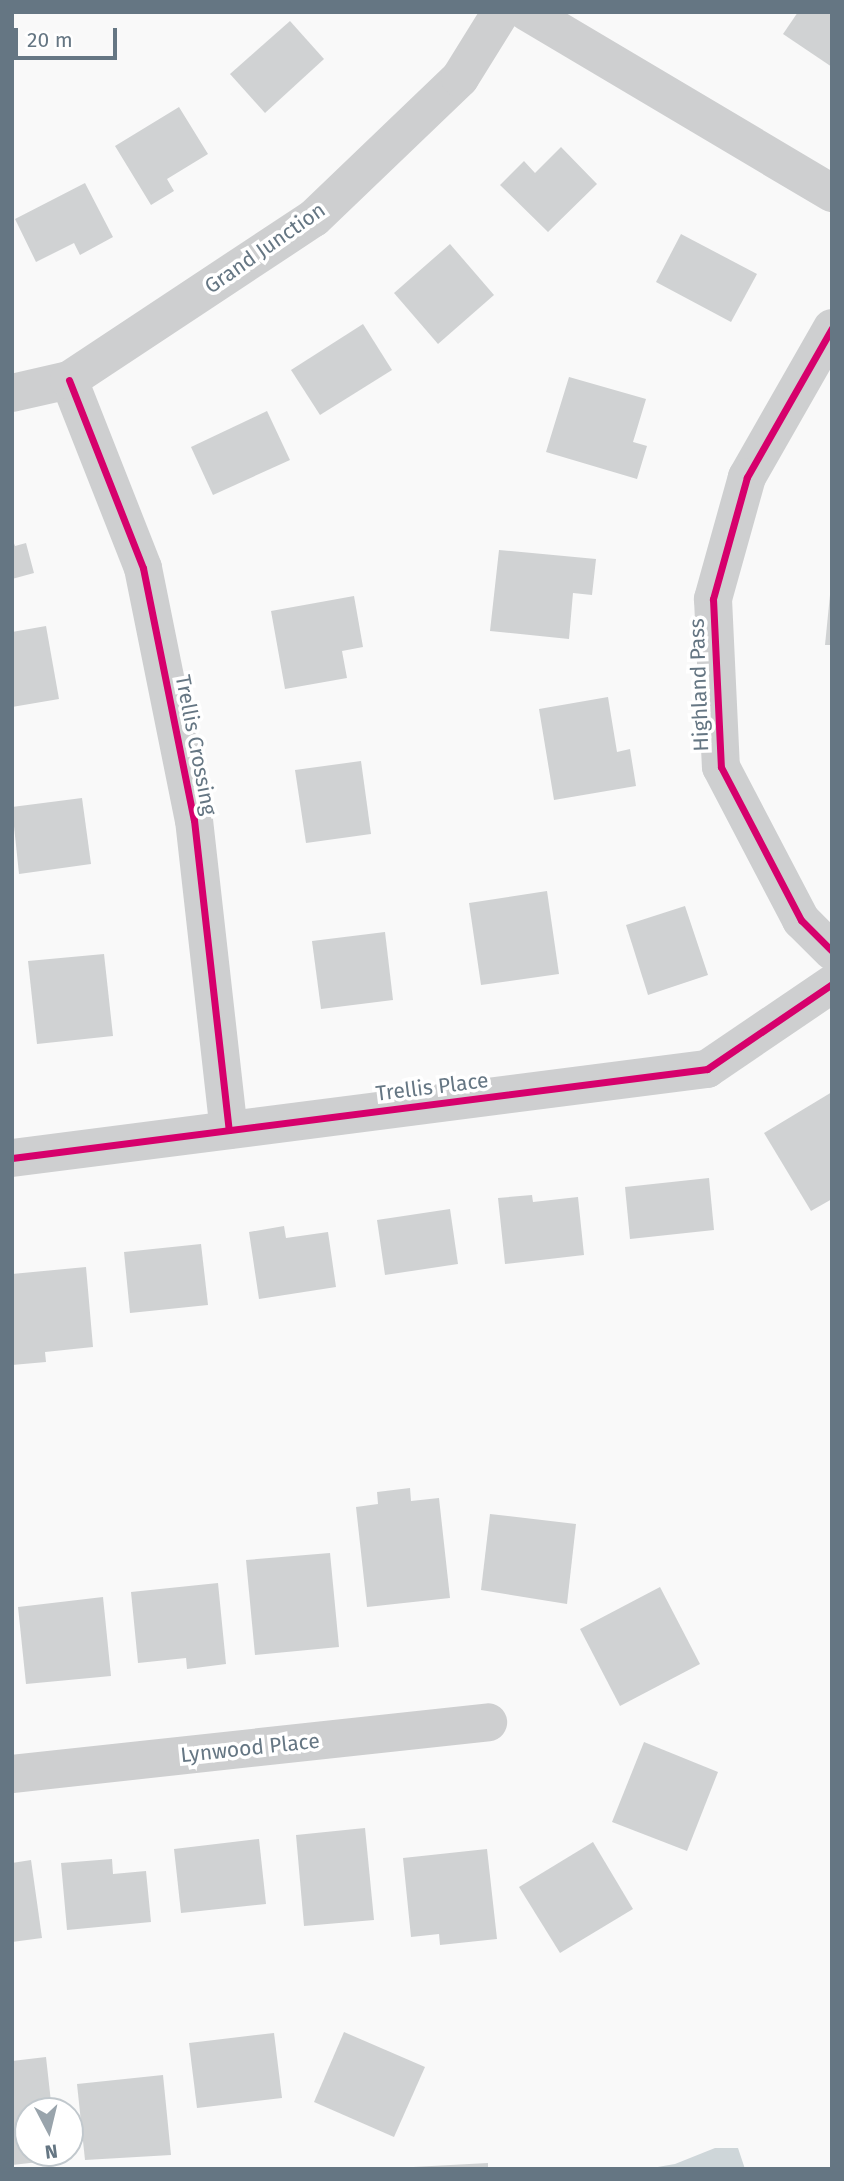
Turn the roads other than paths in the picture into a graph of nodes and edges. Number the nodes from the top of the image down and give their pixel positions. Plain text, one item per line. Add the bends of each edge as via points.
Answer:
1 (501, 12) edge
2 (527, 12) edge
3 (832, 193) edge
4 (832, 328) edge
5 (69, 380) junction
6 (12, 393) edge
7 (832, 951) edge
8 (832, 984) edge
9 (229, 1130) junction
10 (12, 1158) edge
11 (488, 1722) dead end
12 (12, 1774) edge

1 - 5 street, Grand Junction via 460,78 314,218
2 - 3 street
4 - 7 street, Highland Pass via 747,477 713,599 720,767 801,919
5 - 6 street, Grand Junction
5 - 9 street, Trellis Crossing via 144,568 194,820
8 - 9 street, Trellis Place via 707,1069
9 - 10 street, Trellis Place
11 - 12 street, Lynwood Place

